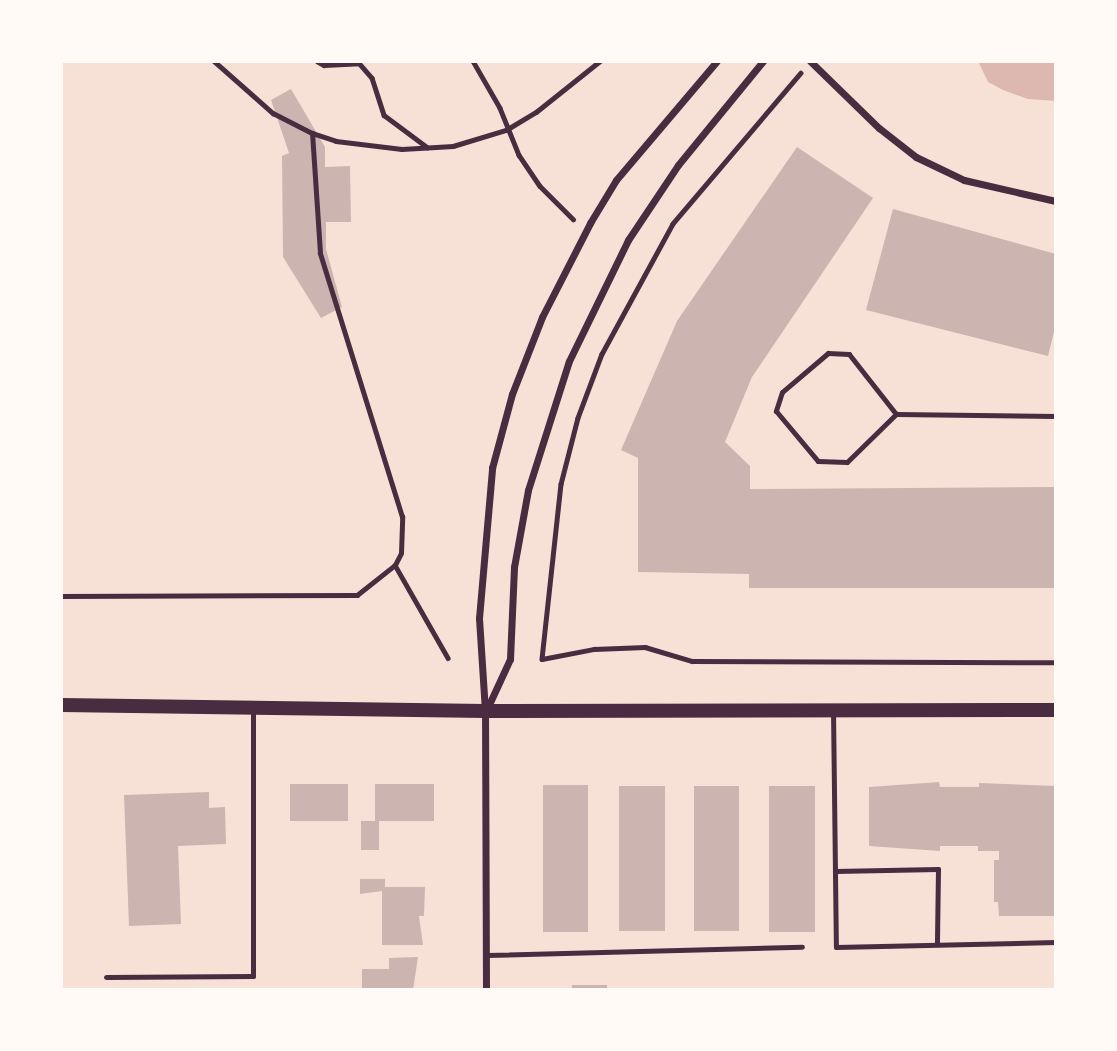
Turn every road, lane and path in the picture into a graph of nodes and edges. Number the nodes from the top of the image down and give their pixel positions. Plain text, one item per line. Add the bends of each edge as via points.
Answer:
1 (214, 61) edge
2 (317, 61) edge
3 (473, 61) edge
4 (600, 61) edge
5 (717, 61) edge
6 (763, 61) edge
7 (810, 61) edge
8 (796, 78) dead end
9 (506, 130) junction
10 (312, 133) junction
11 (428, 148) junction
12 (1056, 201) edge
13 (573, 219) dead end
14 (896, 414) junction
15 (1056, 416) edge
16 (395, 565) junction
17 (61, 596) edge
18 (448, 658) dead end
19 (1056, 663) edge
20 (61, 705) edge
21 (253, 708) junction
22 (833, 710) junction
23 (1056, 710) edge
24 (485, 711) junction
25 (835, 871) junction
26 (1056, 942) edge
27 (937, 944) junction
28 (802, 947) dead end
29 (486, 956) junction
30 (106, 977) dead end
31 (486, 990) edge

1 - 10 path via 273,113
2 - 11 path via 324,65 359,63 372,78 384,115
3 - 9 path via 500,108
4 - 9 path
5 - 24 street via 616,180 548,304 512,394 492,468 485,536 479,618
6 - 24 street via 678,165 628,240 569,361 528,490 514,567 510,659
7 - 12 street via 878,128 916,157 964,180
8 - 19 path via 673,225 602,355 578,418 561,484 542,659 594,649 645,647 692,661
9 - 11 path via 453,146
9 - 13 path via 540,186
10 - 11 path via 359,145
10 - 16 path via 320,253 402,517 401,553
14 - 14 lane via 849,354 828,353 782,393 776,411 818,461 847,462
14 - 15 lane
16 - 17 path via 357,595
16 - 18 path
20 - 21 main road
21 - 24 main road
21 - 30 lane via 253,976
22 - 23 main road
22 - 24 main road
22 - 25 lane
24 - 29 street
25 - 27 lane via 836,947
25 - 27 lane via 938,869
26 - 27 lane
28 - 29 lane
29 - 31 street

